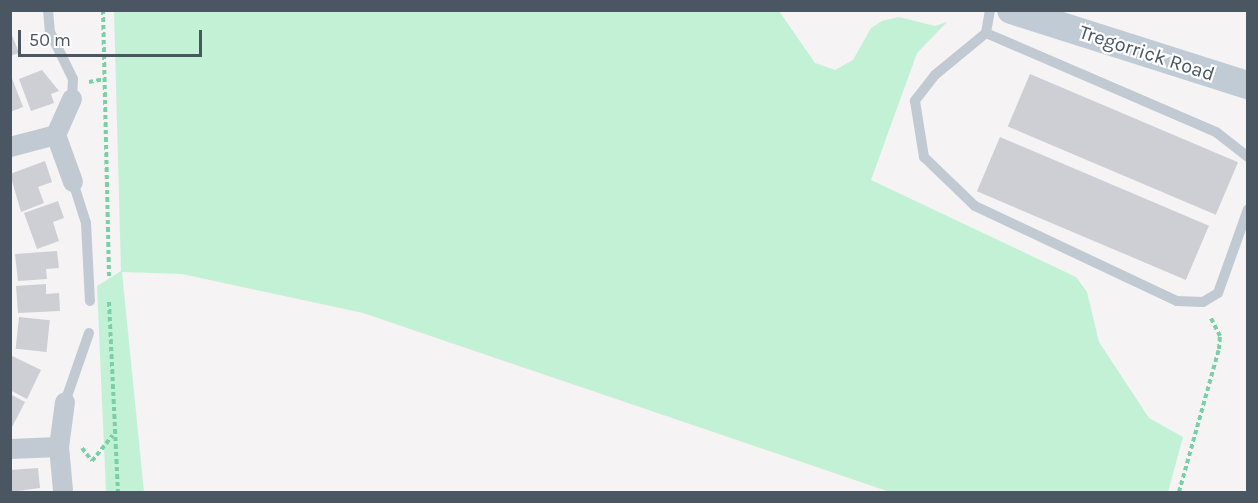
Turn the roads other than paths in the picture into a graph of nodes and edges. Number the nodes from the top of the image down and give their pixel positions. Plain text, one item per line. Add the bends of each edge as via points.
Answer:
1 (48, 10) edge
2 (990, 10) edge
3 (1011, 10) edge
4 (986, 33) junction
5 (1248, 85) edge
6 (72, 99) joint
7 (56, 135) junction
8 (10, 147) edge
9 (1248, 158) edge
10 (73, 182) joint
11 (1248, 209) edge
12 (90, 301) dead end
13 (90, 333) dead end
14 (65, 402) joint
15 (59, 447) junction
16 (10, 449) edge
17 (63, 490) dead end

1 - 6 lane via 50,32 72,79
2 - 4 lane
3 - 5 street, Tregorrick Road
4 - 9 lane via 1216,132
4 - 11 lane via 935,75 915,102 924,157 975,206 1177,301 1203,302 1218,293
6 - 7 street
7 - 8 street
7 - 10 street
10 - 12 lane via 86,222
13 - 14 lane
14 - 15 street
15 - 16 street
15 - 17 street

